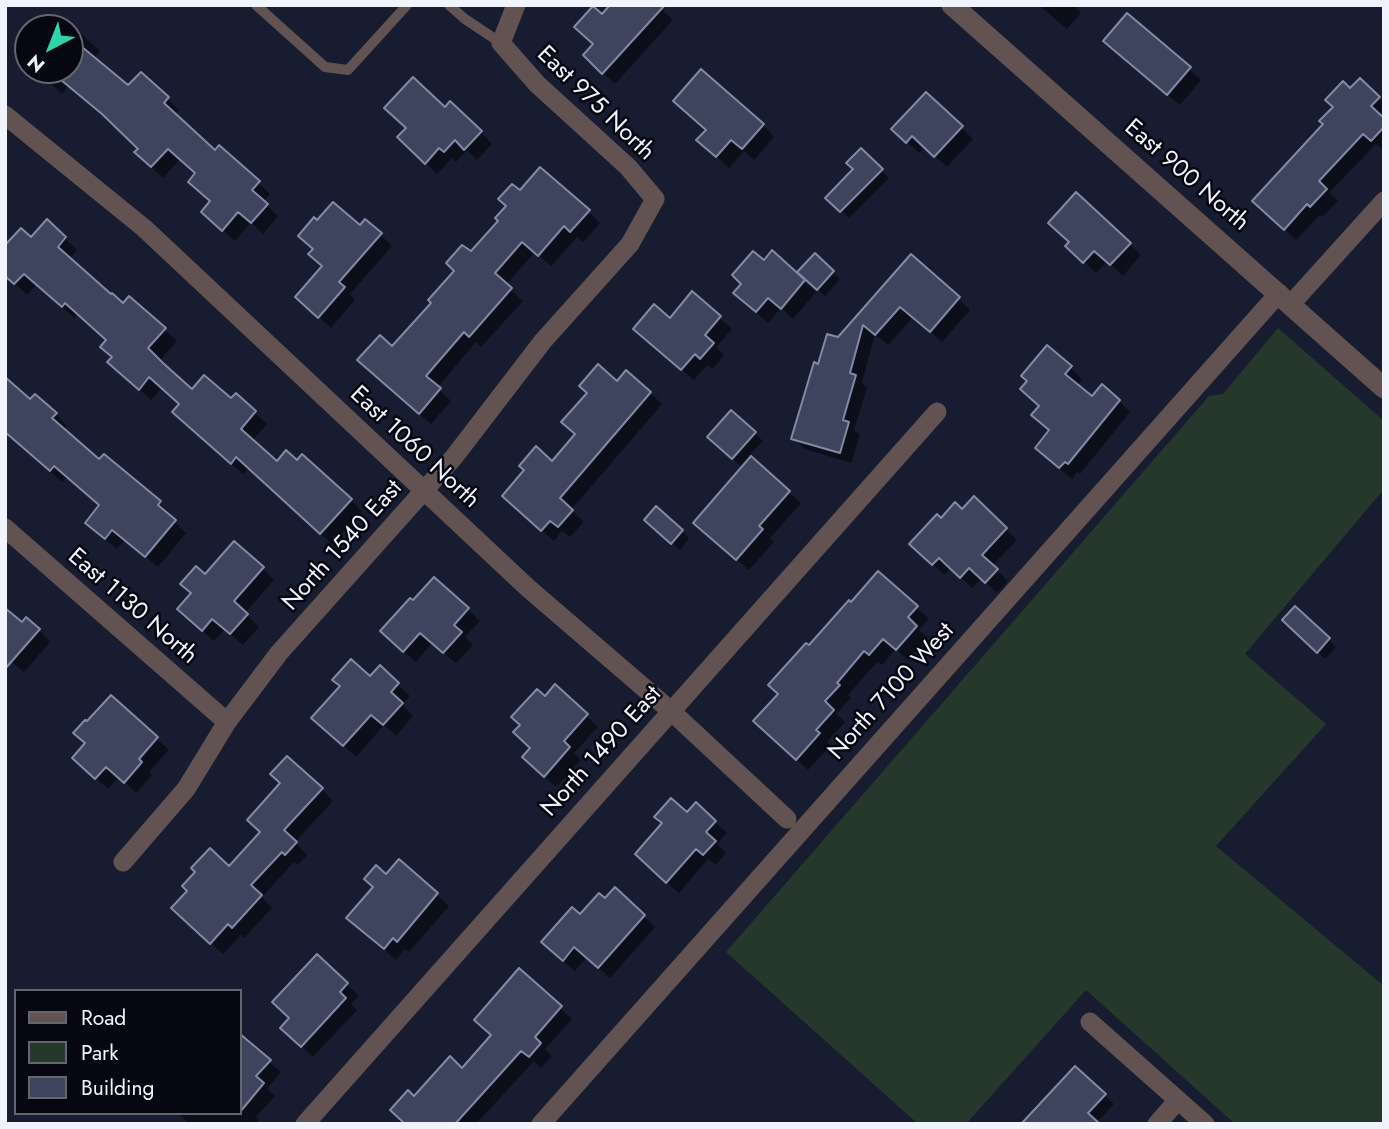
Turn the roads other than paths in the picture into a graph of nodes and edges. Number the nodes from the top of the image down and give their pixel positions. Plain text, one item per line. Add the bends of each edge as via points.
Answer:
1 (256, 5) edge
2 (407, 5) edge
3 (449, 5) edge
4 (516, 5) edge
5 (951, 5) edge
6 (501, 43) junction
7 (5, 115) edge
8 (655, 199) joint
9 (1384, 201) edge
10 (1285, 299) junction
11 (1384, 388) edge
12 (937, 412) dead end
13 (425, 491) junction
14 (5, 527) edge
15 (671, 711) junction
16 (227, 722) junction
17 (787, 819) dead end
18 (123, 862) dead end
19 (1090, 1023) dead end
20 (1178, 1100) junction
21 (305, 1124) edge
22 (541, 1124) edge
23 (1157, 1124) edge
24 (1205, 1124) edge

1 - 2 lane via 325,67 348,70
3 - 6 lane
4 - 6 street
5 - 10 street, East 900 North
6 - 8 street, East 975 North via 537,85 628,167
7 - 13 street, East 1060 North via 145,228
8 - 13 street, North 1540 East via 630,244 543,341
9 - 10 street, North 7100 West
10 - 11 street, East 900 North
10 - 22 street, North 7100 West
12 - 15 street, North 1490 East
13 - 15 street, East 1060 North via 528,588
13 - 16 street, North 1540 East via 279,653
14 - 16 street, East 1130 North
15 - 17 street, East 1060 North
15 - 21 street, North 1490 East
16 - 18 street, North 1540 East via 186,789
19 - 20 street
20 - 23 street
20 - 24 street

